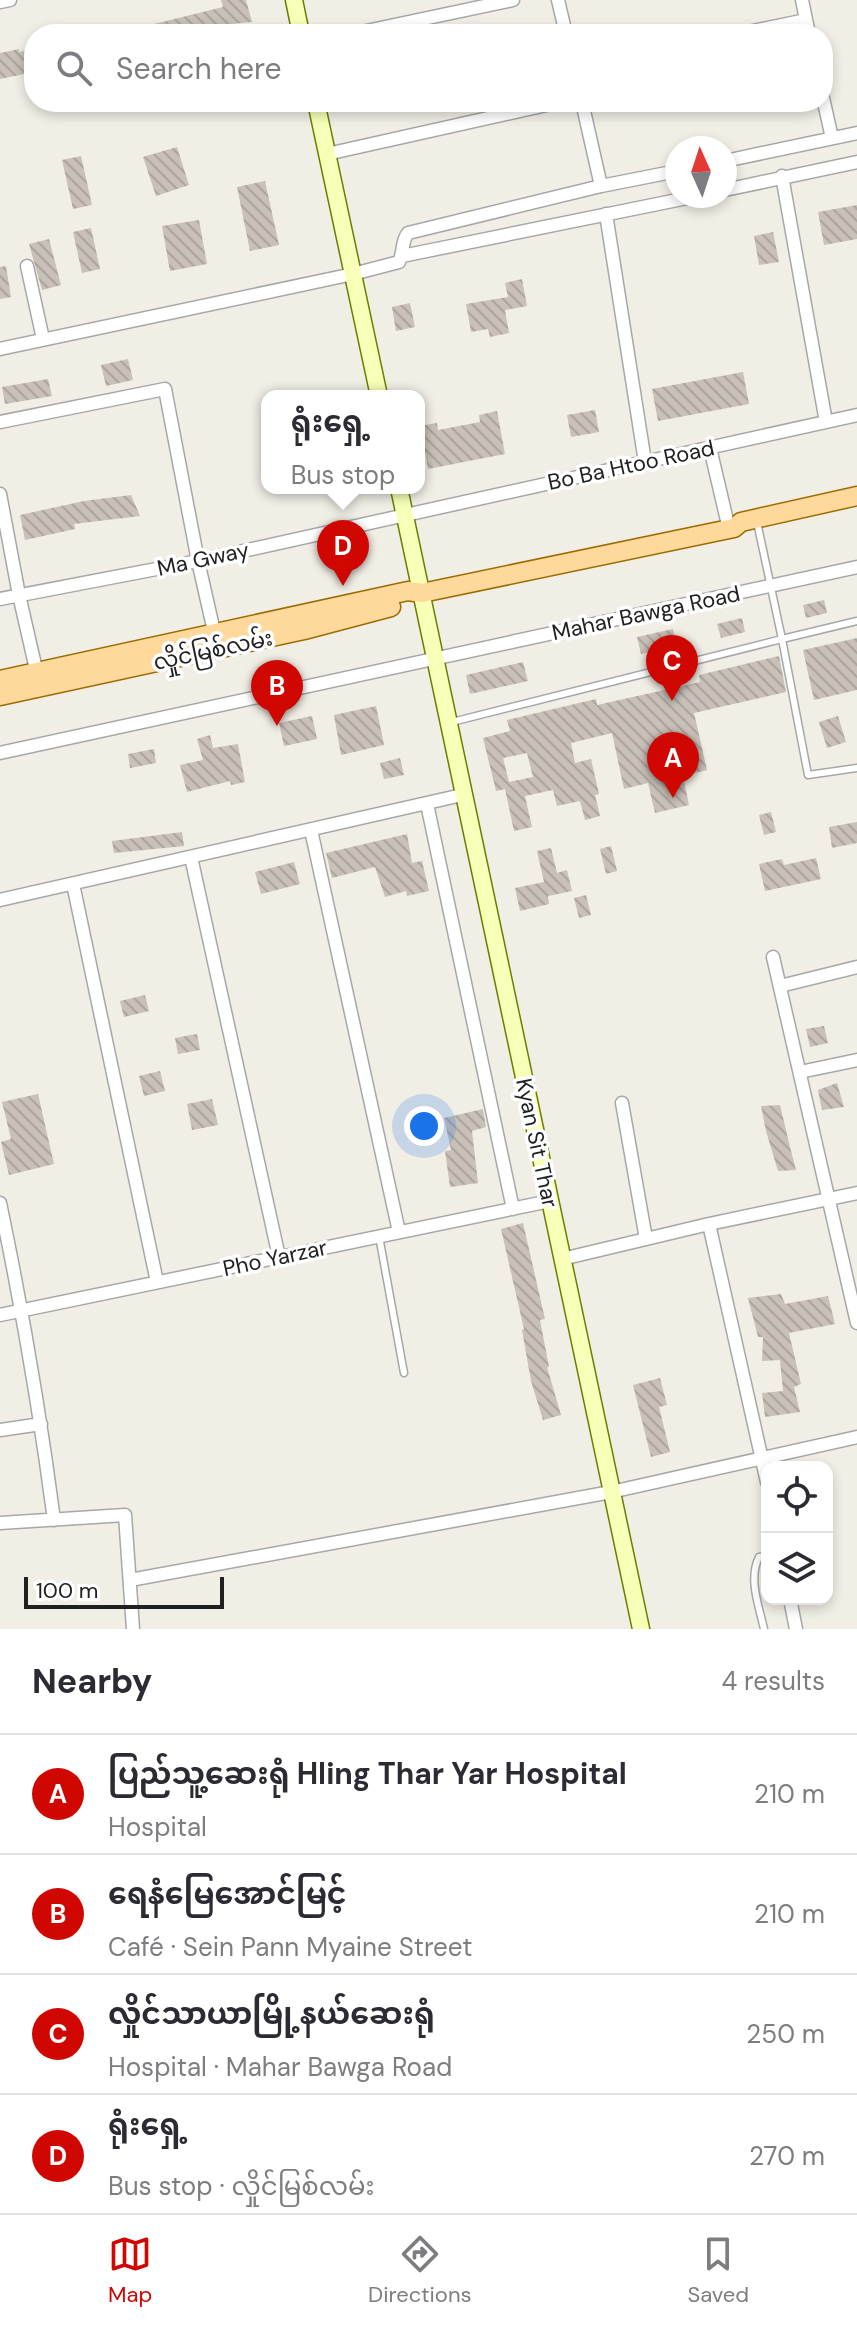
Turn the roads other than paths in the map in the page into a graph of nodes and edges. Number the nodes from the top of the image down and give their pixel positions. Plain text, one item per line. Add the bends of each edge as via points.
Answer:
1 (10, 0) edge
2 (294, 0) edge
3 (513, 0) edge
4 (560, 0) edge
5 (802, 0) edge
6 (0, 2) edge
7 (806, 20) junction
8 (299, 24) edge
9 (399, 24) edge
10 (564, 24) edge
11 (787, 24) edge
12 (807, 24) edge
13 (318, 112) edge
14 (515, 112) edge
15 (584, 112) edge
16 (826, 112) edge
17 (857, 133) edge
18 (832, 138) junction
19 (327, 154) junction
20 (737, 158) edge
21 (857, 162) edge
22 (665, 173) edge
23 (782, 176) junction
24 (601, 186) junction
25 (737, 187) edge
26 (665, 202) edge
27 (606, 214) junction
28 (402, 256) junction
29 (27, 266) dead end
30 (353, 274) junction
31 (43, 339) junction
32 (0, 349) edge
33 (378, 390) edge
34 (857, 415) edge
35 (0, 422) edge
36 (826, 422) junction
37 (710, 448) junction
38 (645, 462) junction
39 (0, 494) edge
40 (400, 494) edge
41 (857, 496) edge
42 (857, 506) edge
43 (404, 515) junction
44 (758, 523) junction
45 (731, 529) junction
46 (198, 561) junction
47 (857, 567) edge
48 (771, 586) junction
49 (422, 593) junction
50 (19, 595) junction
51 (0, 599) edge
52 (857, 621) edge
53 (782, 639) junction
54 (216, 641) junction
55 (435, 657) junction
56 (0, 680) edge
57 (38, 680) junction
58 (0, 696) edge
59 (448, 723) junction
60 (0, 753) edge
61 (857, 768) edge
62 (462, 795) junction
63 (427, 804) junction
64 (311, 830) junction
65 (191, 857) junction
66 (73, 884) junction
67 (0, 900) edge
68 (773, 957) dead end
69 (857, 967) edge
70 (780, 986) junction
71 (857, 1060) edge
72 (800, 1072) junction
73 (622, 1103) dead end
74 (857, 1193) edge
75 (830, 1199) junction
76 (550, 1201) junction
77 (0, 1203) edge
78 (513, 1209) junction
79 (709, 1224) junction
80 (399, 1232) junction
81 (379, 1236) junction
82 (646, 1239) junction
83 (4, 1245) edge
84 (279, 1257) junction
85 (562, 1259) junction
86 (157, 1282) junction
87 (22, 1310) junction
88 (0, 1315) edge
89 (857, 1323) edge
90 (404, 1373) dead end
91 (41, 1424) junction
92 (0, 1430) edge
93 (857, 1437) edge
94 (762, 1459) junction
95 (611, 1492) junction
96 (54, 1520) junction
97 (0, 1523) edge
98 (761, 1556) edge
99 (130, 1580) junction
100 (791, 1605) edge
101 (133, 1629) edge
102 (641, 1629) edge
103 (764, 1629) edge
104 (796, 1629) edge

1 - 6 street
2 - 8 main road
3 - 9 street
4 - 10 street
5 - 7 street
7 - 11 street
7 - 12 street
13 - 19 main road
14 - 19 street
15 - 24 street
16 - 18 street
17 - 18 street
18 - 20 street
19 - 30 main road
21 - 23 street
22 - 24 street
23 - 25 street
23 - 36 street
24 - 28 street via 408,233
26 - 27 street
27 - 28 street
27 - 38 street
28 - 30 street via 399,262
29 - 31 street
30 - 31 street
30 - 33 main road
31 - 32 street
34 - 36 street, Bo Ba Htoo Road
35 - 46 street via 165,389
36 - 37 street, Bo Ba Htoo Road
37 - 38 street, Bo Ba Htoo Road
37 - 45 street
38 - 43 street, Bo Ba Htoo Road
39 - 50 street
40 - 43 main road, Kyan Sit Thar
41 - 44 main road, လှိုင်မြစ်လမ်း
42 - 44 main road, လှိုင်မြစ်လမ်း
43 - 46 street, Ma Gway
43 - 49 main road, Kyan Sit Thar
44 - 45 main road, လှိုင်မြစ်လမ်း via 743,532
44 - 48 lane
45 - 49 main road, လှိုင်မြစ်လမ်း
46 - 50 street, Ma Gway
46 - 54 street
47 - 48 street, Mahar Bawga Road
48 - 53 lane
48 - 55 street, Mahar Bawga Road
49 - 54 main road, လှိုင်မြစ်လမ်း via 408,591
49 - 55 main road, Kyan Sit Thar
50 - 51 street, Ma Gway
50 - 57 street
52 - 53 lane
53 - 59 lane
53 - 61 lane via 808,775
54 - 57 main road, လှိုင်မြစ်လမ်း
55 - 59 main road, Kyan Sit Thar
55 - 60 street, Mahar Bawga Road
56 - 57 main road, လှိုင်မြစ်လမ်း
57 - 58 main road, လှိုင်မြစ်လမ်း
59 - 62 main road, Kyan Sit Thar
62 - 63 street
62 - 76 main road, Kyan Sit Thar
63 - 64 street
63 - 78 street
64 - 65 street
64 - 80 street
65 - 66 street
65 - 84 street
66 - 67 street
66 - 86 street
68 - 70 street
69 - 70 street
70 - 72 street
71 - 72 street
72 - 75 street
73 - 82 street
74 - 75 street
75 - 79 street
75 - 89 street
76 - 78 street, Pho Yarzar
76 - 85 main road, Kyan Sit Thar
77 - 83 street
78 - 80 street, Pho Yarzar
79 - 82 street
79 - 94 street
80 - 81 street, Pho Yarzar
81 - 84 street, Pho Yarzar
81 - 90 lane
82 - 85 street
83 - 87 street
84 - 86 street, Pho Yarzar
85 - 95 main road, Kyan Sit Thar
86 - 87 street, Pho Yarzar
87 - 88 street, Pho Yarzar
87 - 91 street
91 - 92 street
91 - 96 street
93 - 94 street
94 - 95 street
95 - 99 street
95 - 102 main road, Kyan Sit Thar
96 - 97 street
96 - 99 street via 125,1515
98 - 103 lane via 753,1578
99 - 101 street
100 - 104 street

